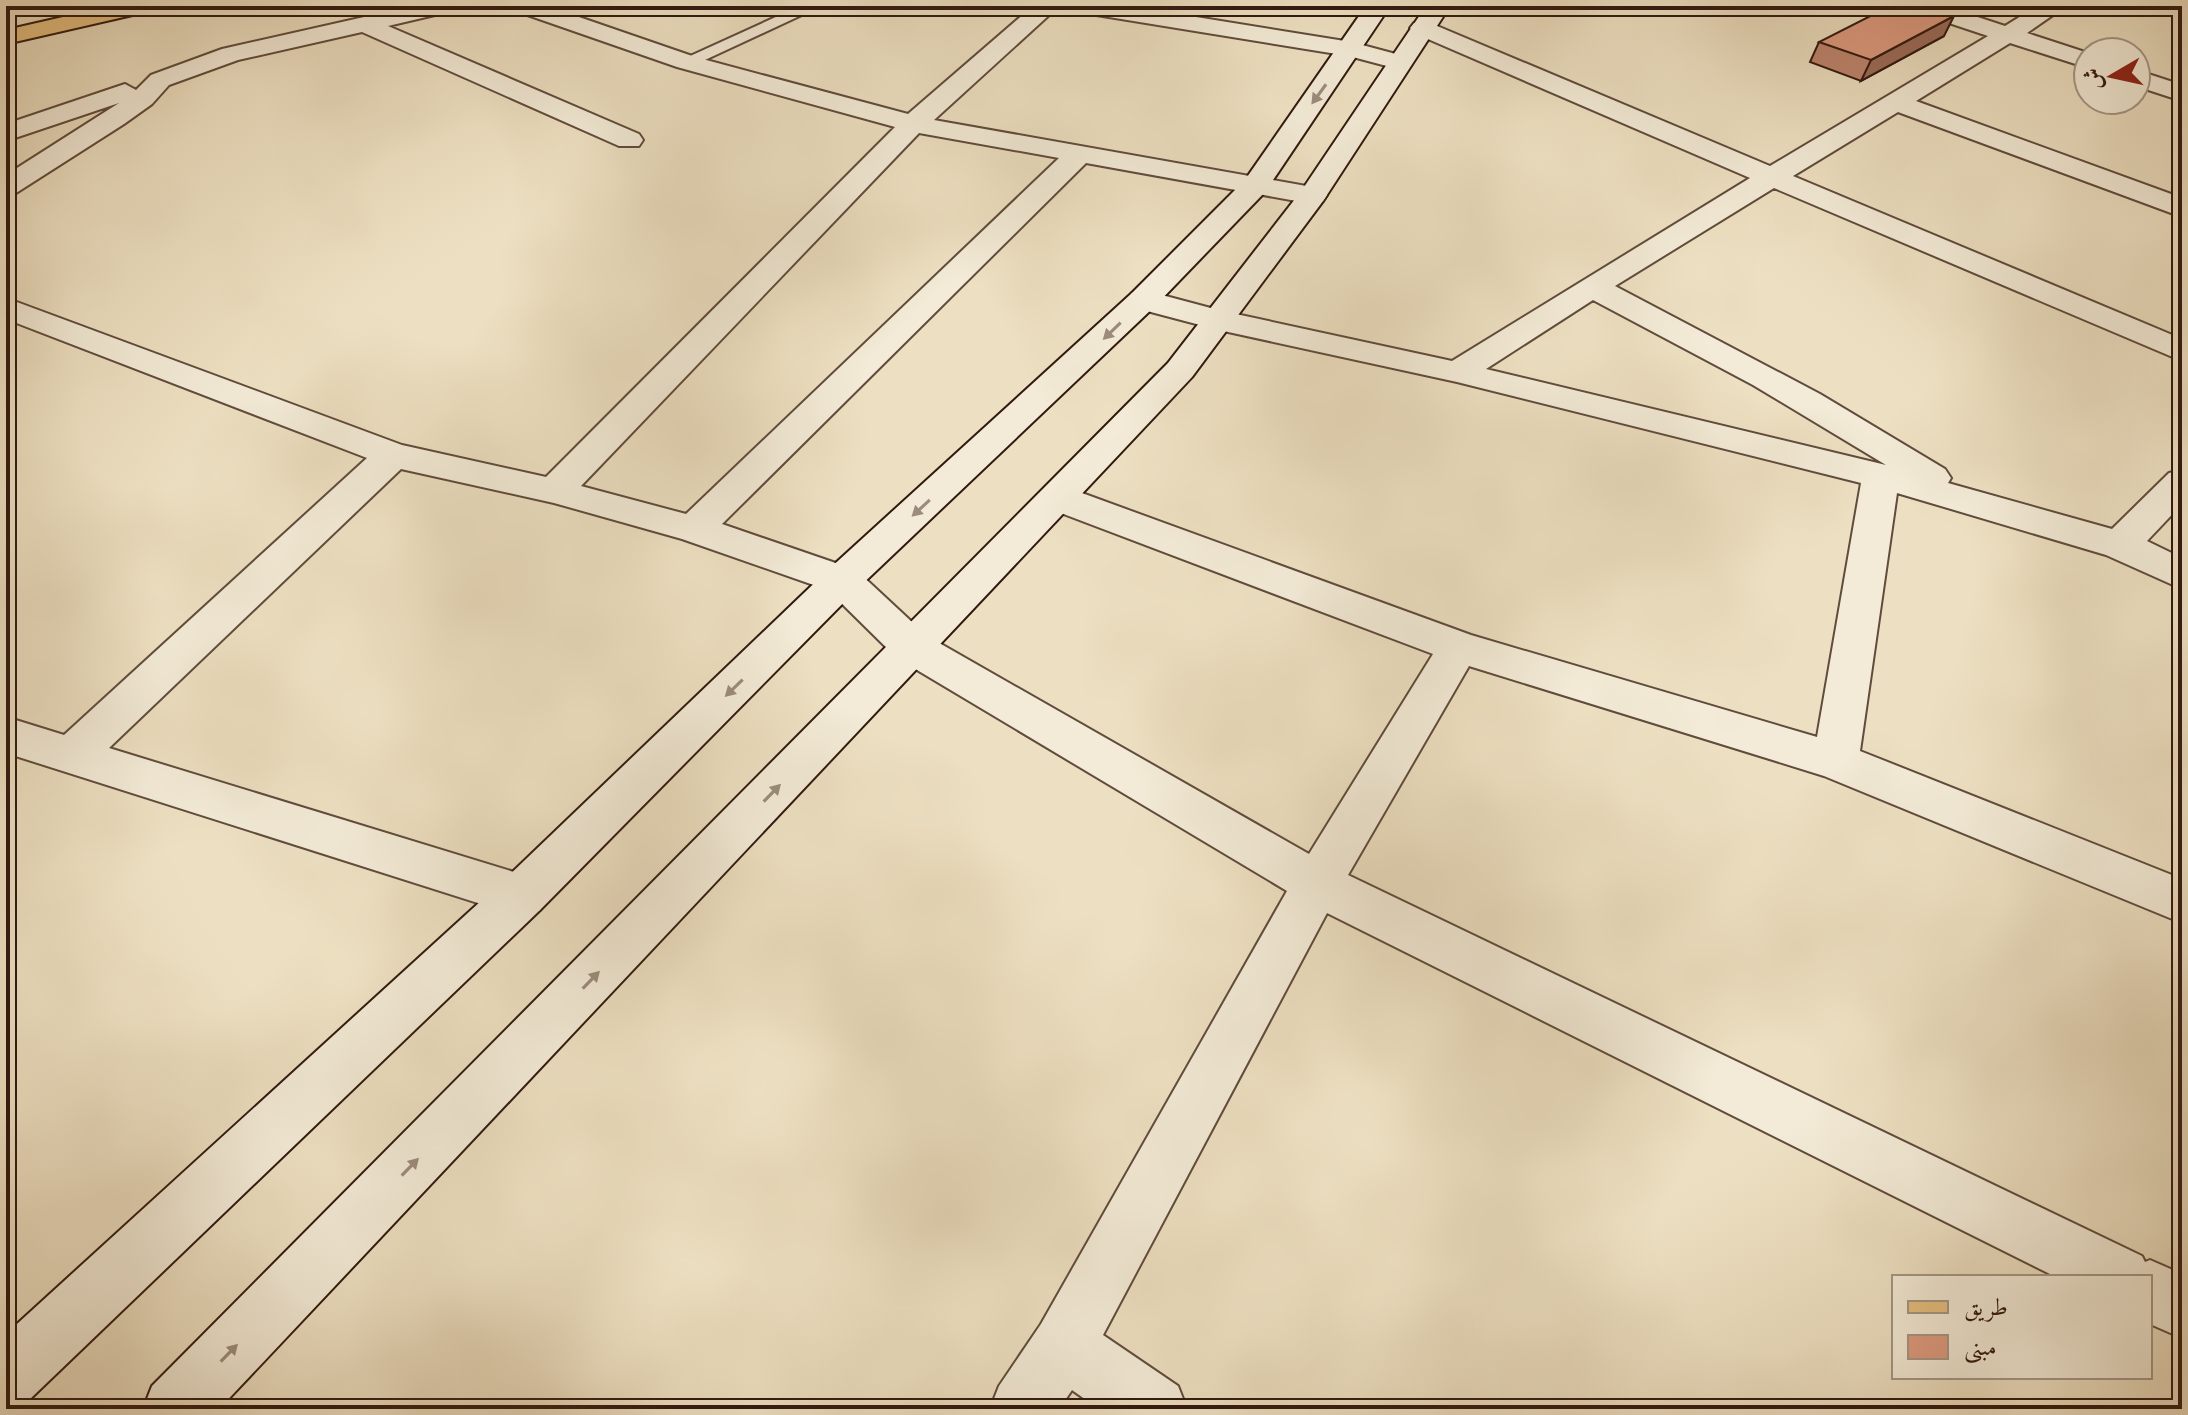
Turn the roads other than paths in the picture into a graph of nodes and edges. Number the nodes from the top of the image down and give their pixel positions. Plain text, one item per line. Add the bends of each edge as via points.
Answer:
1 (64, 6) edge
2 (142, 6) edge
3 (444, 6) edge
4 (524, 6) edge
5 (813, 6) edge
6 (1047, 6) edge
7 (1084, 6) edge
8 (1378, 6) edge
9 (1921, 6) edge
10 (2054, 6) edge
11 (106, 10) edge
12 (6, 20) edge
13 (364, 24) junction
14 (1419, 32) edge
15 (2008, 35) junction
16 (6, 37) edge
17 (1351, 49) junction
18 (2072, 56) edge
19 (686, 62) junction
20 (160, 80) junction
21 (2152, 83) edge
22 (2182, 93) edge
23 (1898, 103) junction
24 (913, 124) junction
25 (6, 133) edge
26 (629, 140) dead end
27 (1078, 155) junction
28 (1775, 175) junction
29 (1255, 186) junction
30 (6, 187) edge
31 (1313, 195) junction
32 (2182, 208) edge
33 (1592, 287) junction
34 (1143, 300) junction
35 (6, 308) edge
36 (1219, 320) junction
37 (2182, 351) edge
38 (1457, 372) junction
39 (393, 455) junction
40 (1881, 476) junction
41 (2182, 482) edge
42 (554, 491) junction
43 (1058, 498) junction
44 (1968, 501) junction
45 (694, 529) junction
46 (2120, 545) junction
47 (2182, 575) edge
48 (842, 580) junction
49 (912, 647) junction
50 (1459, 647) junction
51 (6, 735) edge
52 (72, 755) junction
53 (1836, 761) junction
54 (1317, 884) junction
55 (522, 895) junction
56 (2182, 901) edge
57 (2117, 1275) edge
58 (2152, 1292) edge
59 (2182, 1307) edge
60 (1063, 1346) junction
61 (6, 1377) edge
62 (175, 1409) edge
63 (1022, 1409) edge
64 (1155, 1409) edge

1 - 12 main road
2 - 11 main road
3 - 13 street
4 - 19 street
5 - 19 lane
6 - 24 street
7 - 17 street
8 - 17 street
9 - 15 street
10 - 15 street
11 - 16 main road
13 - 20 street via 231,54
13 - 26 street
14 - 17 street
14 - 28 street
14 - 31 street
15 - 18 street
15 - 23 street
17 -> 29 street
19 - 24 street
20 - 25 street
20 - 30 street via 115,118
21 - 22 street
23 - 28 street
23 - 32 street
24 - 27 street
24 - 42 street
27 - 29 street
27 - 45 street
28 - 33 street
28 - 37 street
29 - 31 street
29 - 34 street
31 - 36 street
33 - 38 street
33 - 44 street via 1870,437
34 - 36 street
34 -> 48 street
35 - 39 street
36 - 38 street
36 - 43 street via 1180,370
38 - 40 street
39 - 42 street
39 - 52 street
40 - 44 street
40 - 53 street
41 - 46 street
42 - 45 street
43 - 49 street
43 - 50 street
44 - 46 street
45 - 48 street
46 - 47 street
48 - 49 street
48 -> 55 street
49 - 54 street
62 -> 49 street
50 - 53 street
50 - 54 street
51 - 52 street
52 - 55 street
53 - 56 street
54 - 57 street
54 - 60 street
55 - 61 street
58 - 59 street
60 - 63 street
60 - 64 street

